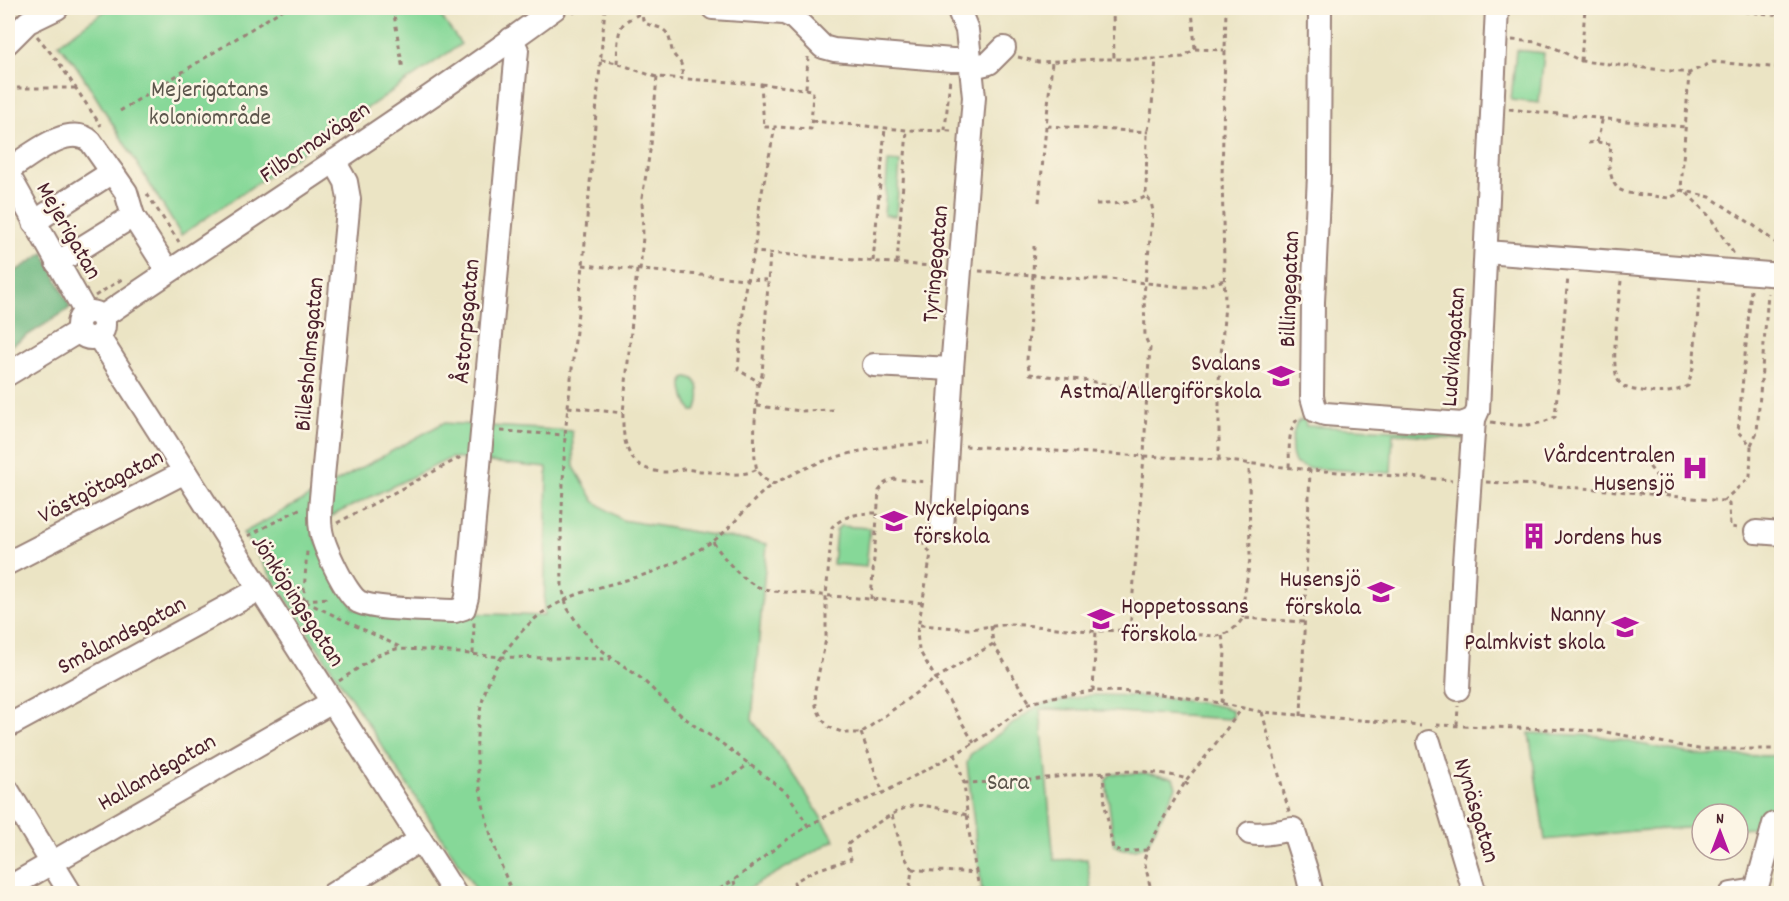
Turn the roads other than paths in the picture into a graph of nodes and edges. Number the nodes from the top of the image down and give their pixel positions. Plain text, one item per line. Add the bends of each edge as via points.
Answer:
1 (57, 8) edge
2 (713, 8) edge
3 (958, 8) edge
4 (1320, 8) edge
5 (1497, 8) edge
6 (563, 11) edge
7 (24, 15) edge
8 (512, 39) junction
9 (8, 42) edge
10 (1004, 48) road end
11 (965, 62) junction
12 (334, 161) junction
13 (8, 172) edge
14 (112, 172) junction
15 (133, 216) junction
16 (34, 222) junction
17 (1486, 252) junction
18 (57, 263) junction
19 (168, 271) junction
20 (1776, 280) edge
21 (91, 324) junction
22 (874, 365) dead end
23 (952, 369) junction
24 (8, 374) edge
25 (1474, 419) junction
26 (185, 472) junction
27 (932, 530) road end
28 (1756, 532) road end
29 (1782, 534) edge
30 (8, 563) edge
31 (264, 595) junction
32 (351, 596) joint
33 (1458, 689) dead end
34 (328, 696) junction
35 (8, 726) edge
36 (1430, 731) road end
37 (8, 791) edge
38 (1774, 824) dead end
39 (1250, 833) dead end
40 (420, 840) junction
41 (51, 862) junction
42 (8, 888) edge
43 (1756, 892) edge
44 (71, 894) edge
45 (333, 894) edge
46 (455, 894) edge
47 (1312, 894) edge
48 (1475, 894) edge
49 (1731, 894) edge

1 - 7 street
2 - 11 street via 784,13 793,17 823,48
3 - 11 street, Tyringegatan via 967,30
4 - 25 street, Billingegatan via 1312,397 1316,411 1462,424
5 - 17 street, Ludvikagatan
6 - 8 street, Filbornavägen
7 - 9 street
8 - 12 street, Filbornavägen
8 - 32 street, Åstorpsgatan via 517,50 464,608 455,611 386,607 364,604
10 - 11 street via 989,63
11 - 23 street, Tyringegatan via 974,97 954,268
12 - 19 street, Filbornavägen
12 - 32 street, Billesholmsgatan via 346,182 350,200 314,538 329,554
13 - 14 street via 50,143 74,135 88,139
13 - 16 street, Mejerigatan
14 - 15 street via 126,192
14 - 16 street
15 - 18 street
15 - 19 street
16 - 18 street, Mejerigatan
17 - 20 street via 1747,281
17 - 25 street, Ludvikagatan via 1478,410
18 - 21 street, Mejerigatan
19 - 21 street, Filbornavägen
21 - 24 street, Filbornavägen
21 - 26 street, Jönköpingsgatan
22 - 23 street
23 - 27 street, Tyringegatan via 935,446
25 - 33 street, Ludvikagatan
26 - 30 street, Västgötagatan
26 - 31 street, Jönköpingsgatan
28 - 29 street
31 - 34 street, Jönköpingsgatan
31 - 35 street, Smålandsgatan
34 - 40 street, Jönköpingsgatan
34 - 41 street, Hallandsgatan
36 - 48 street, Nynäsgatan
37 - 41 street
38 - 43 street
39 - 47 street via 1293,829
40 - 45 street
40 - 46 street, Jönköpingsgatan
41 - 42 street, Hallandsgatan
41 - 44 street
43 - 49 street

